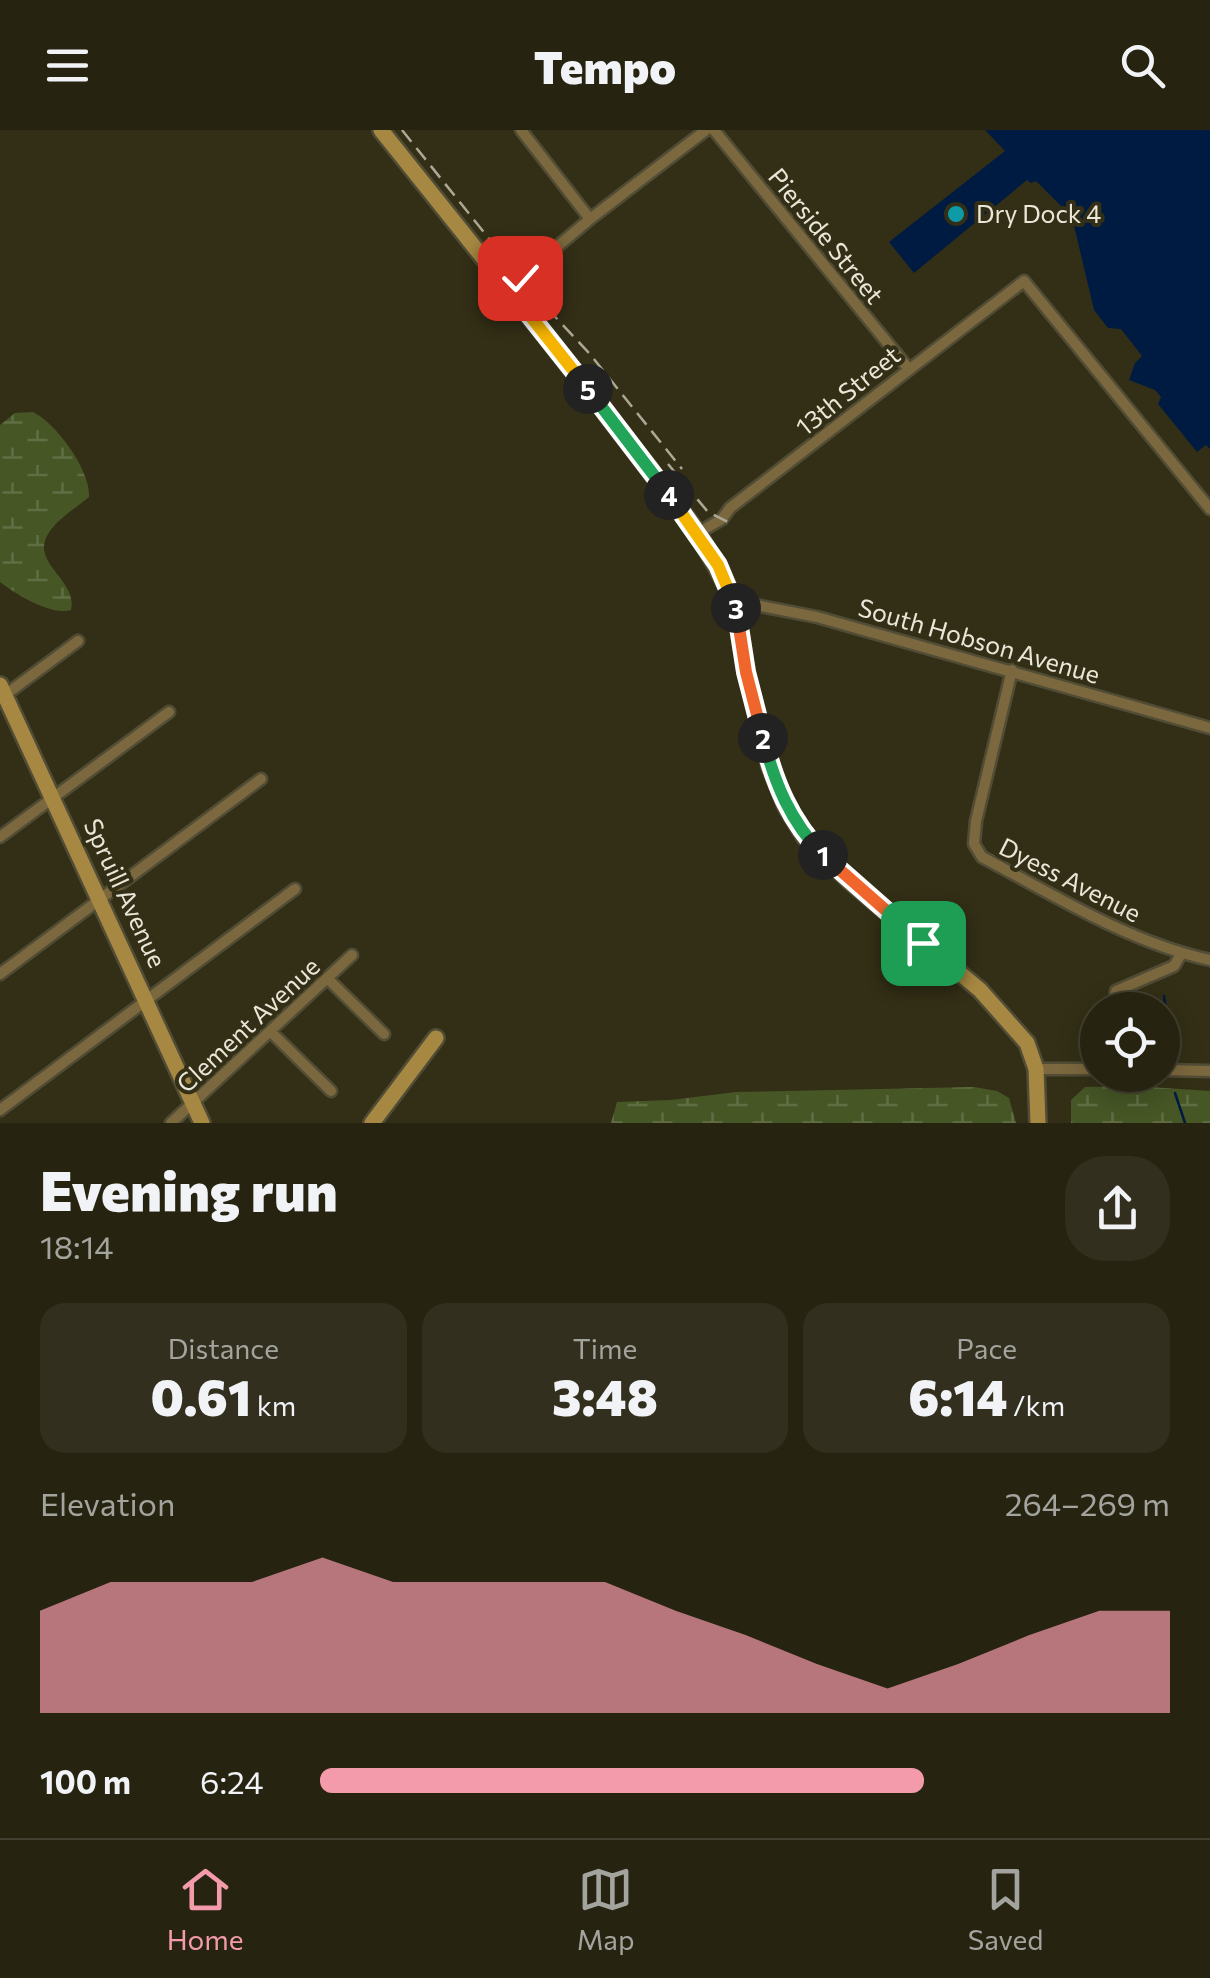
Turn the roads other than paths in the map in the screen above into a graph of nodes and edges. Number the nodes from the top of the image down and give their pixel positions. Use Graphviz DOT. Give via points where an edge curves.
graph roads {
  1 [pos="380,130"];
  2 [pos="521,130"];
  3 [pos="710,130"];
  4 [pos="590,219"];
  5 [pos="508,288"];
  6 [pos="908,368"];
  7 [pos="1210,508"];
  8 [pos="698,533"];
  9 [pos="735,601"];
  10 [pos="78,641"];
  11 [pos="1012,670"];
  12 [pos="2,693"];
  13 [pos="169,712"];
  14 [pos="1210,728"];
  15 [pos="262,779"];
  16 [pos="53,798"];
  17 [pos="0,838"];
  18 [pos="295,889"];
  19 [pos="99,900"];
  20 [pos="1181,954"];
  21 [pos="352,955"];
  22 [pos="1210,960"];
  23 [pos="0,974"];
  24 [pos="328,979"];
  25 [pos="1116,992"];
  26 [pos="148,1001"];
  27 [pos="272,1033"];
  28 [pos="384,1034"];
  29 [pos="436,1038"];
  30 [pos="1036,1069"];
  31 [pos="1080,1070"];
  32 [pos="1180,1071"];
  33 [pos="1210,1072"];
  34 [pos="331,1091"];
  35 [pos="192,1103"];
  36 [pos="0,1110"];
  37 [pos="171,1123"];
  38 [pos="202,1123"];
  39 [pos="372,1123"];
  40 [pos="1038,1123"];
  1 -- 5 [label="street"];
  2 -- 4 [label="street"];
  3 -- 4 [label="street"];
  3 -- 6 [label="street, Pierside Street"];
  4 -- 5 [label="street"];
  5 -- 8 [label="street"];
  6 -- 7 [label="street, 13th Street" via="1024,280"];
  6 -- 8 [label="street, 13th Street"];
  8 -- 9 [label="street"];
  9 -- 11 [label="street, South Hobson Avenue"];
  9 -- 30 [label="street" via="770,766 805,837 980,990 1027,1043"];
  10 -- 12 [label="street"];
  11 -- 14 [label="street, South Hobson Avenue"];
  11 -- 20 [label="street, Dyess Avenue" via="974,844 982,857 1128,934"];
  12 -- 16 [label="street, Spruill Avenue"];
  13 -- 16 [label="street"];
  15 -- 19 [label="street"];
  16 -- 17 [label="street"];
  16 -- 19 [label="street, Spruill Avenue"];
  18 -- 26 [label="street"];
  19 -- 23 [label="street"];
  19 -- 26 [label="street, Spruill Avenue"];
  20 -- 22 [label="street, Dyess Avenue"];
  20 -- 25 [label="street" via="1174,966"];
  21 -- 24 [label="street, Clement Avenue"];
  24 -- 27 [label="street, Clement Avenue"];
  24 -- 28 [label="street"];
  26 -- 35 [label="street, Spruill Avenue"];
  26 -- 36 [label="street"];
  27 -- 34 [label="street"];
  27 -- 35 [label="street, Clement Avenue"];
  29 -- 39 [label="street"];
  30 -- 31 [label="street"];
  30 -- 40 [label="street"];
  32 -- 33 [label="street"];
  35 -- 37 [label="street, Clement Avenue"];
  35 -- 38 [label="street, Spruill Avenue"];
}
